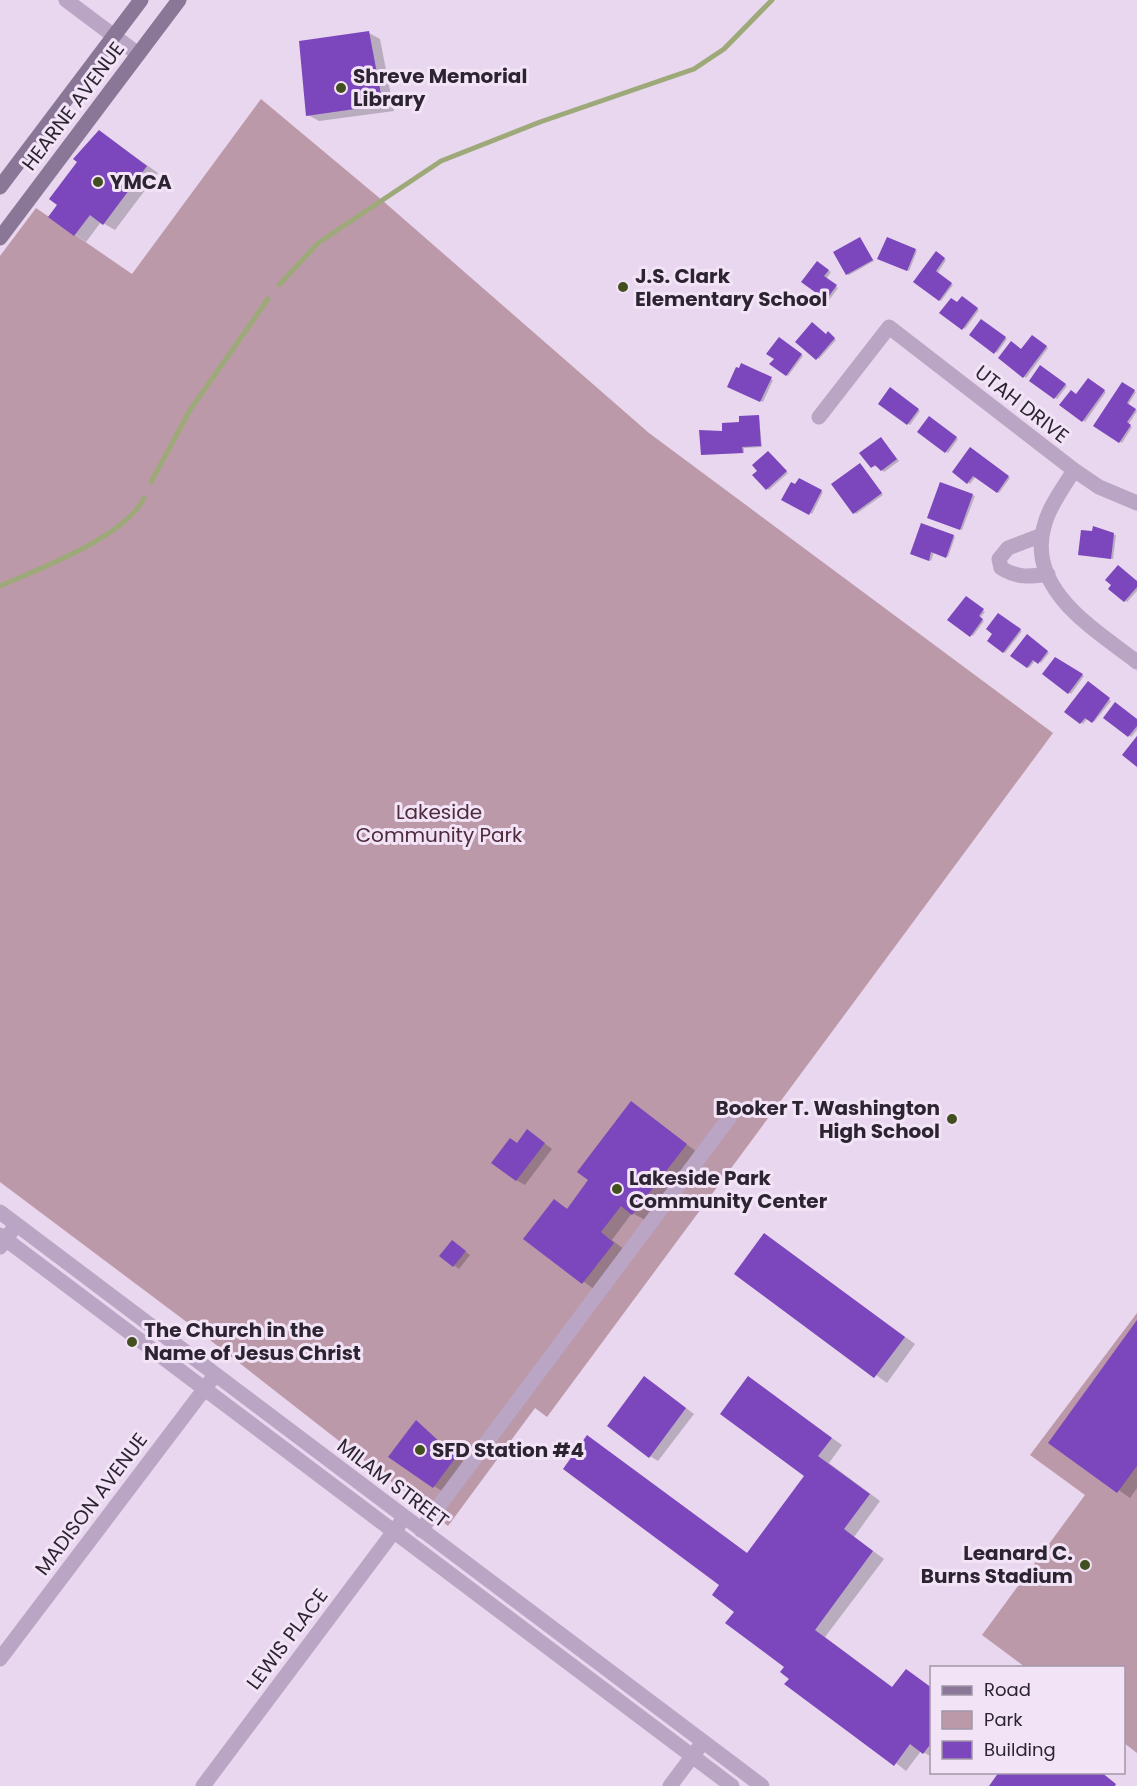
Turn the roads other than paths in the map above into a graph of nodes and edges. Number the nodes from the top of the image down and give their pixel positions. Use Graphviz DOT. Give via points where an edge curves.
graph roads {
  1 [pos="66,0"];
  2 [pos="141,0"];
  3 [pos="179,0"];
  4 [pos="114,36"];
  5 [pos="138,54"];
  6 [pos="0,187"];
  7 [pos="0,238"];
  8 [pos="819,417"];
  9 [pos="1074,470"];
  10 [pos="1137,503"];
  11 [pos="1042,535"];
  12 [pos="1048,574"];
  13 [pos="1137,662"];
  14 [pos="729,1118"];
  15 [pos="0,1212"];
  16 [pos="16,1225"];
  17 [pos="2,1240"];
  18 [pos="214,1375"];
  19 [pos="204,1389"];
  20 [pos="404,1518"];
  21 [pos="421,1530"];
  22 [pos="393,1532"];
  23 [pos="0,1659"];
  24 [pos="703,1742"];
  25 [pos="692,1756"];
  26 [pos="203,1786"];
  27 [pos="670,1786"];
  28 [pos="732,1786"];
  29 [pos="762,1786"];
  1 -- 4 [label="street"];
  2 -- 4 [label="main road, HEARNE AVENUE"];
  3 -- 5 [label="main road, HEARNE AVENUE"];
  4 -- 5 [label="street"];
  4 -- 6 [label="main road, HEARNE AVENUE"];
  5 -- 7 [label="main road, HEARNE AVENUE"];
  8 -- 9 [label="street, UTAH DRIVE" via="889,327"];
  9 -- 10 [label="street, UTAH DRIVE" via="1099,487"];
  9 -- 11 [label="street" via="1045,522"];
  11 -- 12 [label="street"];
  11 -- 12 [label="street" via="1008,548 999,556 1001,568 1011,574"];
  12 -- 13 [label="street" via="1060,597 1078,617"];
  14 -- 21 [label="street"];
  15 -- 16 [label="street, MILAM STREET"];
  16 -- 17 [label="street"];
  16 -- 18 [label="street, MILAM STREET"];
  17 -- 19 [label="street, MILAM STREET"];
  18 -- 19 [label="street, MADISON AVENUE"];
  18 -- 20 [label="street, MILAM STREET"];
  19 -- 22 [label="street, MILAM STREET"];
  19 -- 23 [label="street, MADISON AVENUE"];
  20 -- 21 [label="street, MILAM STREET"];
  20 -- 22 [label="street, LEWIS PLACE"];
  21 -- 24 [label="street, MILAM STREET"];
  22 -- 25 [label="street, MILAM STREET"];
  22 -- 26 [label="street, LEWIS PLACE"];
  24 -- 25 [label="street"];
  24 -- 29 [label="street, MILAM STREET"];
  25 -- 27 [label="street"];
  25 -- 28 [label="street, MILAM STREET"];
}
